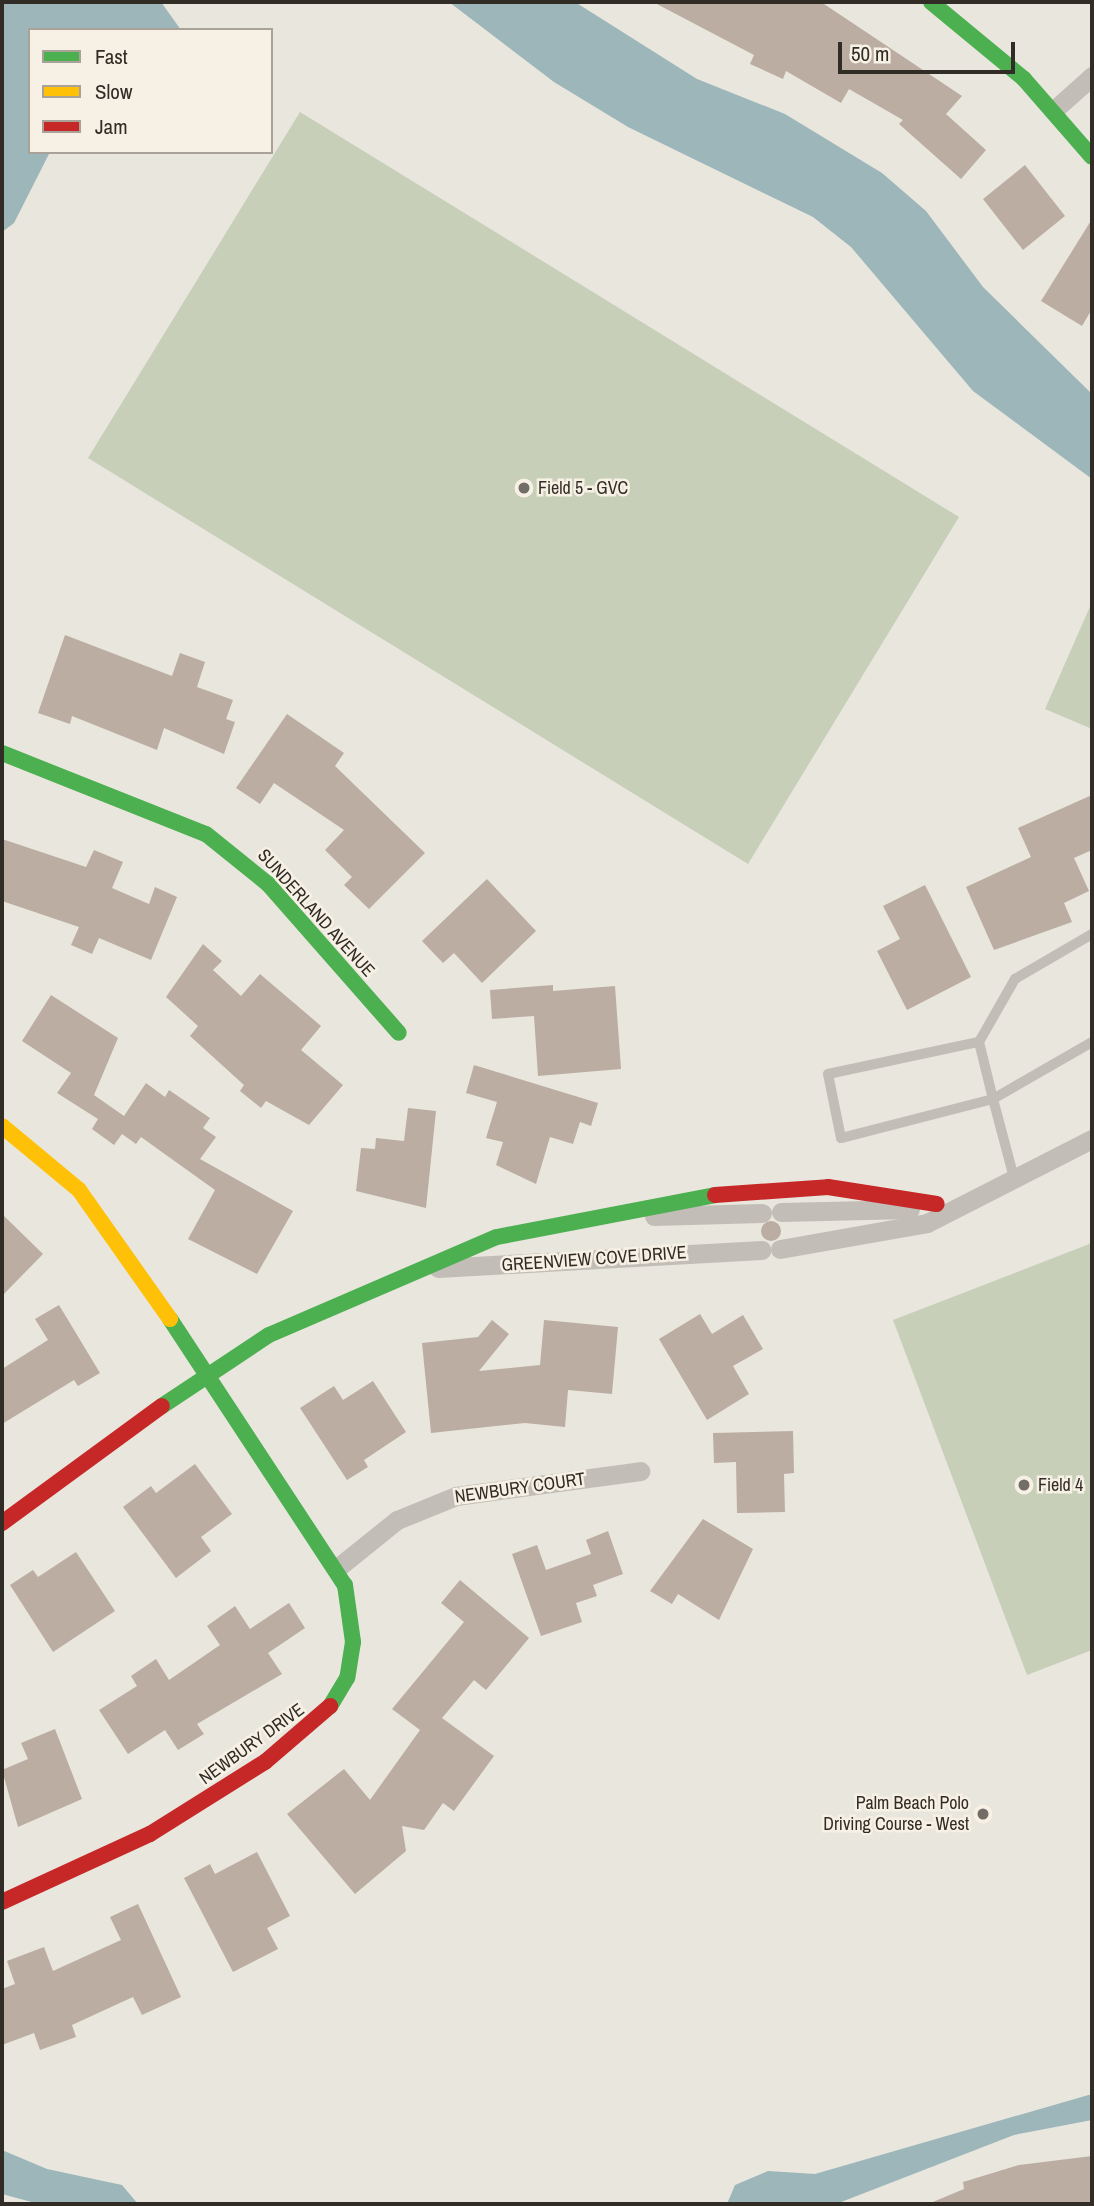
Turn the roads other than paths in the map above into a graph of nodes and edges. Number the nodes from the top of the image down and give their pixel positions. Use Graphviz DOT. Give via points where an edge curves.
graph roads {
  1 [pos="930,2"];
  2 [pos="1092,76"];
  3 [pos="1054,110"];
  4 [pos="1092,157"];
  5 [pos="2,753"];
  6 [pos="1092,934"];
  7 [pos="399,1033"];
  8 [pos="979,1042"];
  9 [pos="1092,1042"];
  10 [pos="993,1099"];
  11 [pos="2,1126"];
  12 [pos="1092,1139"];
  13 [pos="1014,1178"];
  14 [pos="976,1196"];
  15 [pos="937,1204"];
  16 [pos="589,1218"];
  17 [pos="427,1268"];
  18 [pos="205,1373"];
  19 [pos="640,1471"];
  20 [pos="2,1523"];
  21 [pos="336,1569"];
  22 [pos="2,1902"];
  1 -- 3 [label="street" via="974,34"];
  2 -- 3 [label="street"];
  3 -- 4 [label="street"];
  5 -- 7 [label="street, SUNDERLAND AVENUE" via="170,815 217,841 268,884"];
  6 -- 8 [label="lane" via="1015,979"];
  8 -- 10 [label="lane"];
  8 -- 10 [label="lane" via="828,1074 841,1138"];
  9 -- 10 [label="lane"];
  10 -- 13 [label="lane"];
  11 -- 18 [label="street" via="79,1189"];
  12 -- 13 [label="street, GREENVIEW COVE DRIVE"];
  13 -- 14 [label="street, GREENVIEW COVE DRIVE"];
  14 -- 15 [label="street, GREENVIEW COVE DRIVE"];
  14 -- 17 [label="street, GREENVIEW COVE DRIVE" via="927,1223 771,1249"];
  15 -- 16 [label="street, GREENVIEW COVE DRIVE"];
  15 -- 16 [label="street, GREENVIEW COVE DRIVE" via="828,1186 723,1193"];
  16 -- 17 [label="street, GREENVIEW COVE DRIVE" via="498,1237"];
  17 -- 18 [label="street, GREENVIEW COVE DRIVE" via="329,1305"];
  18 -- 20 [label="street, GREENVIEW COVE DRIVE"];
  18 -- 21 [label="street, NEWBURY DRIVE"];
  19 -- 21 [label="street, NEWBURY COURT" via="456,1496 397,1520"];
  21 -- 22 [label="street, NEWBURY DRIVE" via="349,1602 353,1660 339,1695 314,1724 150,1834"];
}
